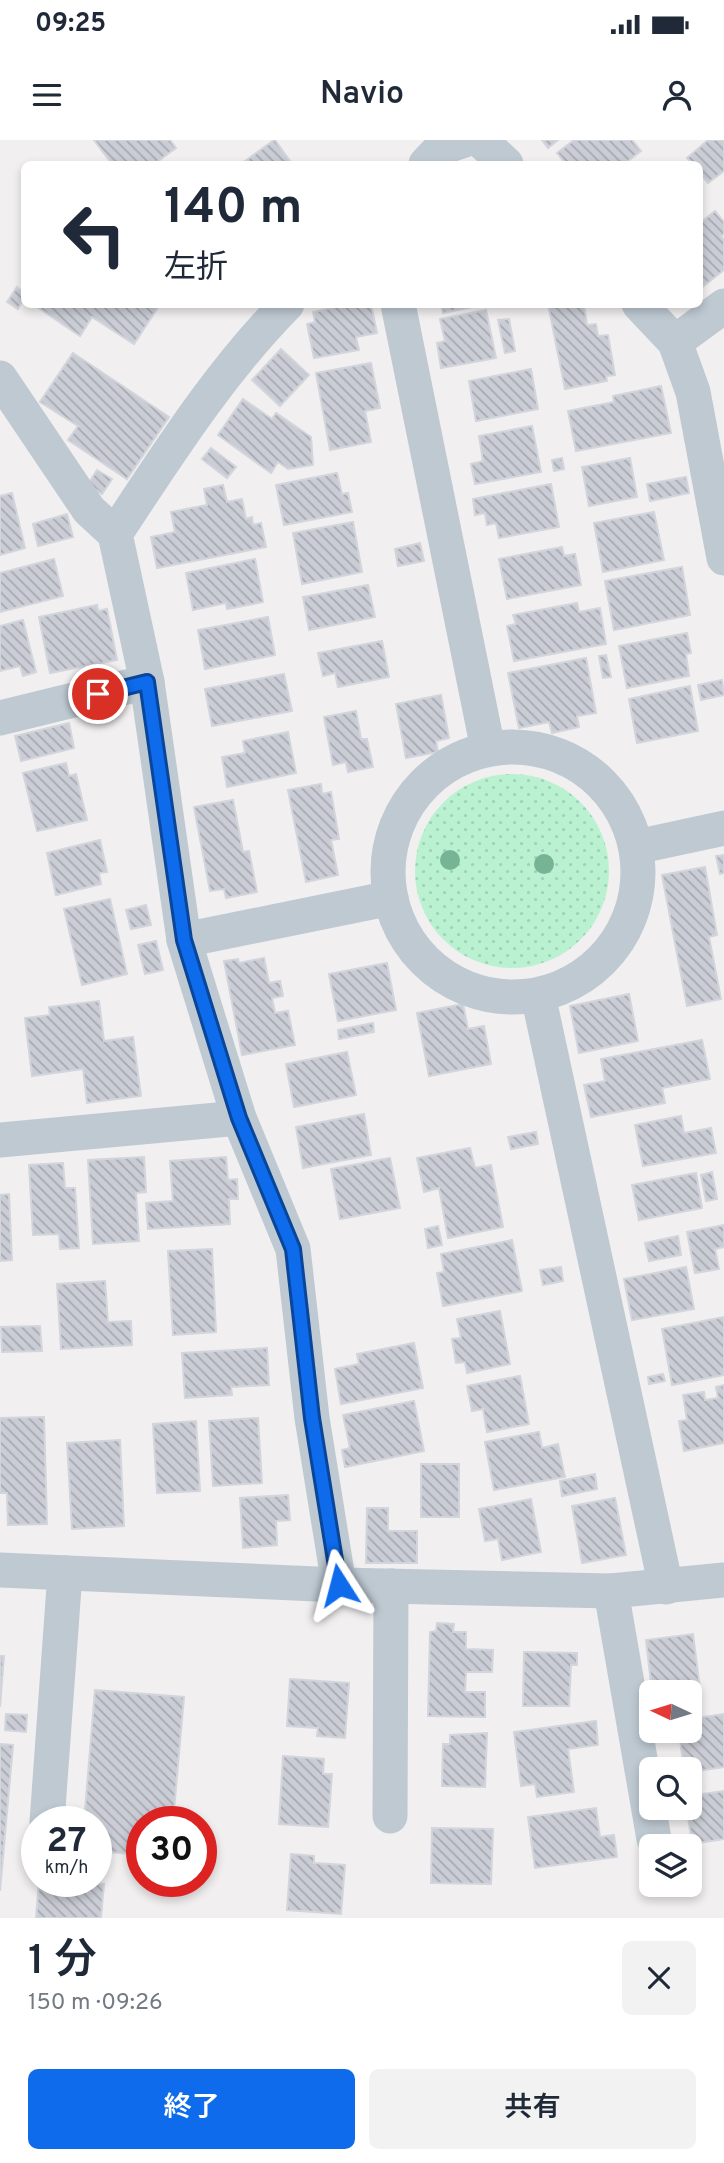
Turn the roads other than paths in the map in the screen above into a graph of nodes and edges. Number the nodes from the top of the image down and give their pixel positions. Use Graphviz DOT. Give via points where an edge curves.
graph roads {
  1 [pos="465,140"];
  2 [pos="480,140"];
  3 [pos="429,161"];
  4 [pos="503,161"];
  5 [pos="724,306"];
  6 [pos="283,308"];
  7 [pos="399,308"];
  8 [pos="643,308"];
  9 [pos="675,342"];
  10 [pos="0,378"];
  11 [pos="115,534"];
  12 [pos="724,558"];
  13 [pos="147,682"];
  14 [pos="0,718"];
  15 [pos="488,749"];
  16 [pos="724,828"];
  17 [pos="636,847"];
  18 [pos="390,898"];
  19 [pos="184,940"];
  20 [pos="538,995"];
  21 [pos="239,1118"];
  22 [pos="0,1140"];
  23 [pos="0,1570"];
  24 [pos="65,1573"];
  25 [pos="724,1580"];
  26 [pos="339,1585"];
  27 [pos="391,1586"];
  28 [pos="666,1587"];
  29 [pos="611,1591"];
  30 [pos="48,1806"];
  31 [pos="390,1816"];
  32 [pos="653,1834"];
  1 -- 3 [label="street" via="442,148"];
  2 -- 4 [label="street"];
  5 -- 9 [label="street"];
  6 -- 11 [label="street" via="197,411"];
  7 -- 15 [label="street"];
  8 -- 9 [label="street"];
  9 -- 12 [label="street" via="693,392"];
  10 -- 11 [label="street" via="89,510"];
  11 -- 13 [label="street"];
  13 -- 14 [label="street"];
  13 -- 19 [label="street"];
  15 -- 17 [label="street" via="516,746 570,760 612,796"];
  15 -- 18 [label="street" via="437,772 401,815 391,842"];
  16 -- 17 [label="street"];
  17 -- 20 [label="street" via="635,902 625,929 589,972"];
  18 -- 19 [label="street"];
  18 -- 20 [label="street" via="409,941 433,969 483,994"];
  19 -- 21 [label="street"];
  20 -- 28 [label="street"];
  21 -- 22 [label="street"];
  21 -- 26 [label="street" via="293,1249 312,1418"];
  23 -- 24 [label="street"];
  24 -- 26 [label="street"];
  24 -- 30 [label="street"];
  25 -- 28 [label="street"];
  26 -- 27 [label="street"];
  27 -- 29 [label="street"];
  27 -- 31 [label="street"];
  28 -- 29 [label="street"];
  29 -- 32 [label="street"];
}
